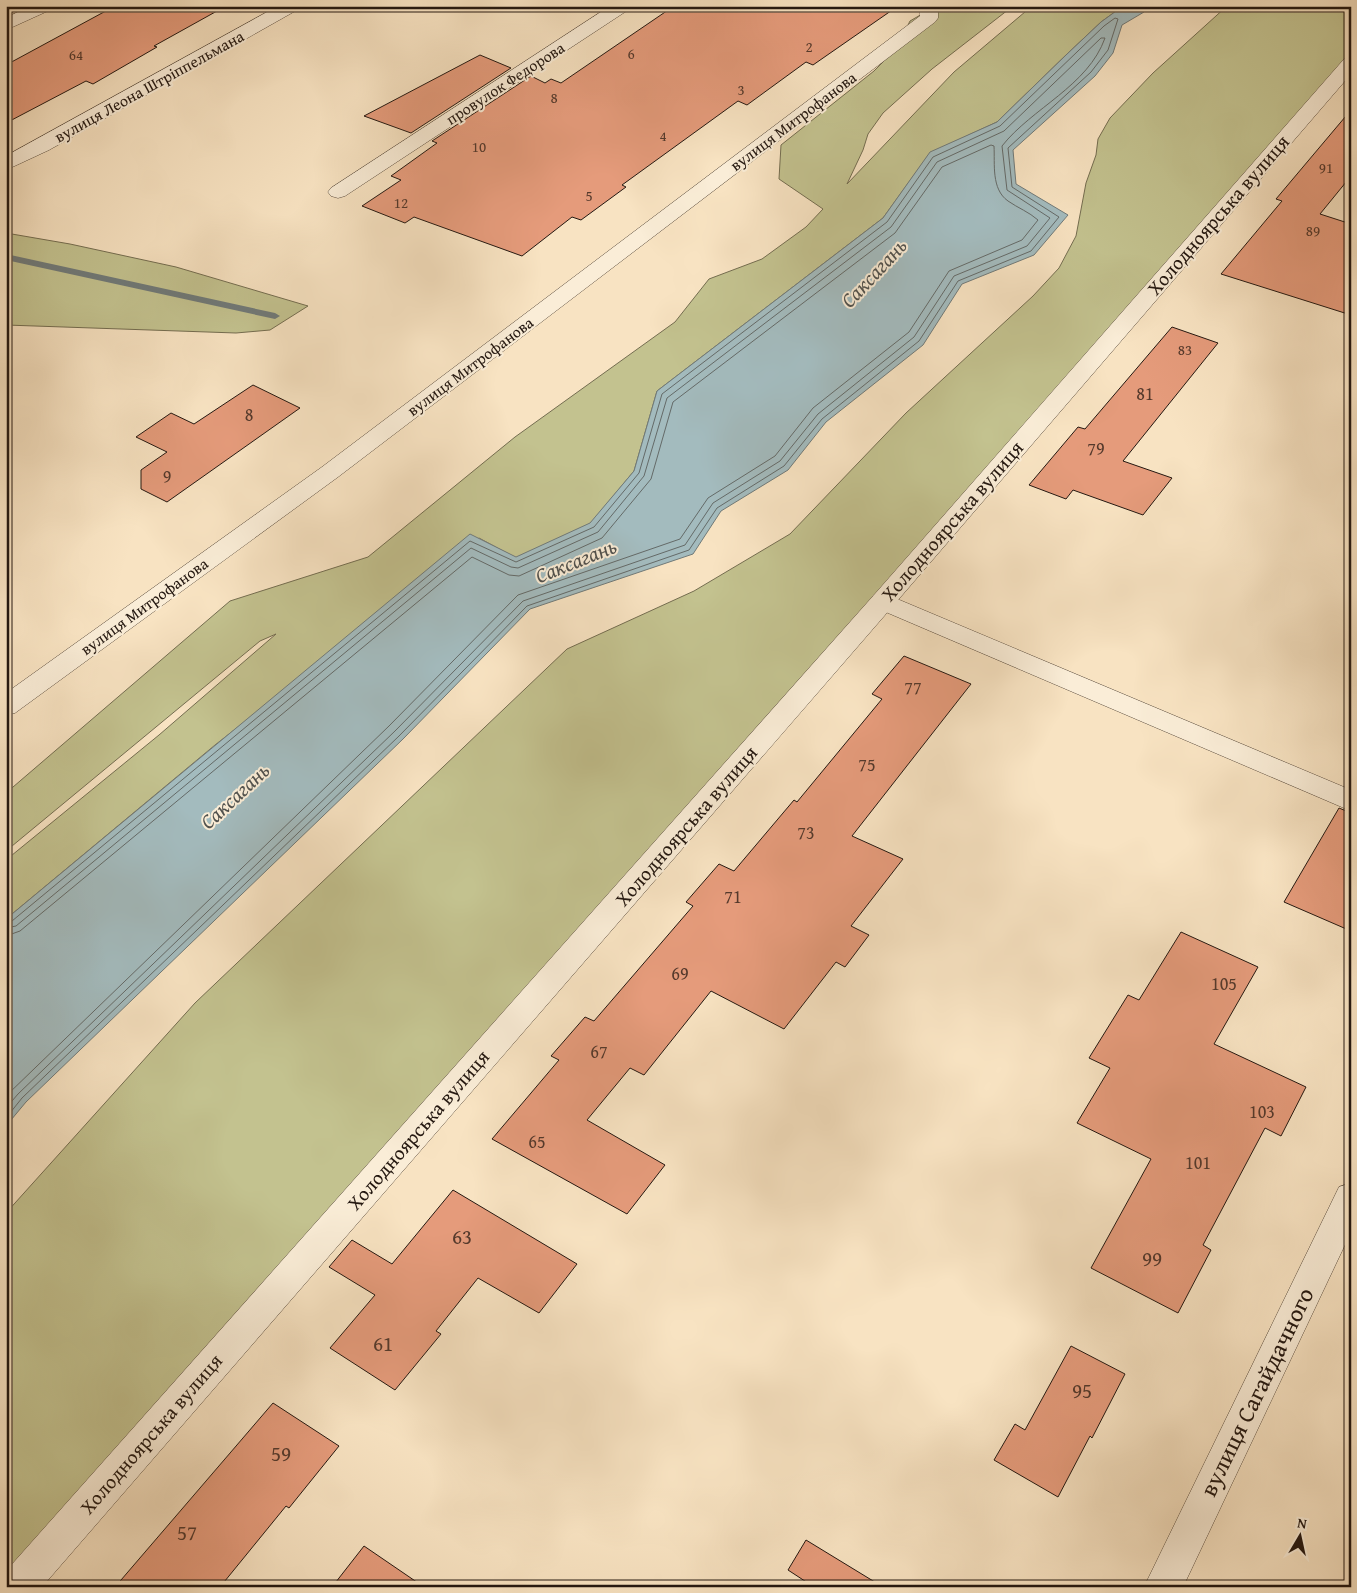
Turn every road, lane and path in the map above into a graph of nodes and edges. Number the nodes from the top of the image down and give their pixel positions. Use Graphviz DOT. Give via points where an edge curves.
graph roads {
  1 [pos="44,6"];
  2 [pos="291,6"];
  3 [pos="622,6"];
  4 [pos="929,12"];
  5 [pos="6,25"];
  6 [pos="1351,62"];
  7 [pos="6,142"];
  8 [pos="42,146"];
  9 [pos="6,164"];
  10 [pos="338,192"];
  11 [pos="883,601"];
  12 [pos="6,706"];
  13 [pos="1351,801"];
  14 [pos="1351,1197"];
  15 [pos="17,1587"];
  16 [pos="1163,1587"];
  1 -- 5 [label="street"];
  2 -- 8 [label="street, вулиця Леона Штріппельмана"];
  3 -- 10 [label="street, провулок Федорова"];
  4 -- 12 [label="street, вулиця Митрофанова" via="338,466"];
  6 -- 11 [label="street, Холодноярська вулиця"];
  7 -- 8 [label="street"];
  8 -- 9 [label="street, вулиця Леона Штріппельмана"];
  11 -- 13 [label="street"];
  11 -- 15 [label="street, Холодноярська вулиця"];
  14 -- 16 [label="street, вулиця Сагайдачного"];
}
